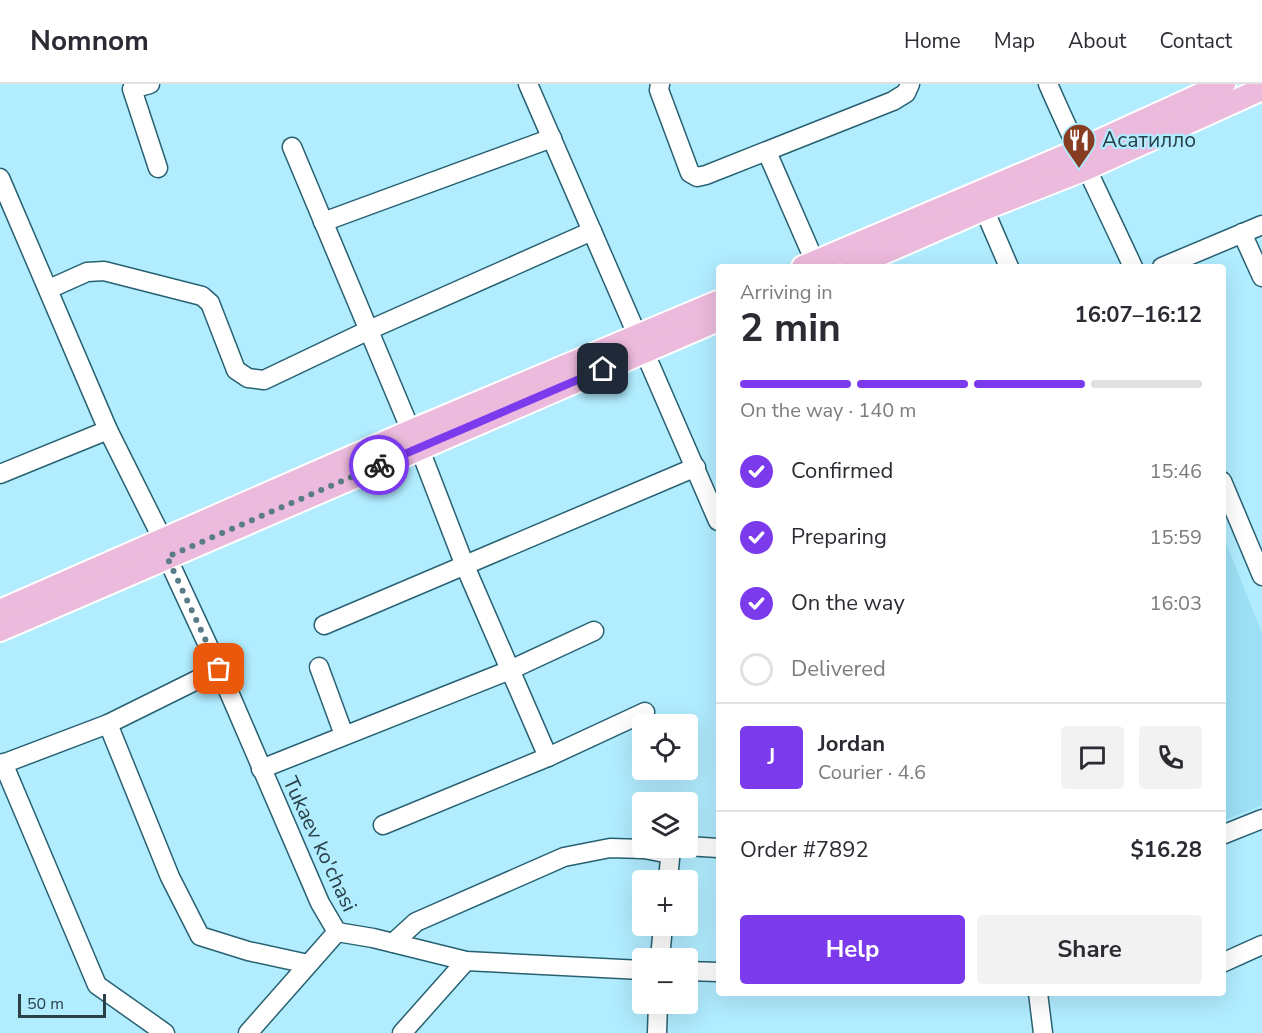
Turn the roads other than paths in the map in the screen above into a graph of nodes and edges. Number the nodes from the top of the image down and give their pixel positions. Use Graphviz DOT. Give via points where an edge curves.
graph roads {
  1 [pos="150,84"];
  2 [pos="528,84"];
  3 [pos="660,84"];
  4 [pos="910,84"];
  5 [pos="1048,84"];
  6 [pos="1224,84"];
  7 [pos="1262,89"];
  8 [pos="552,138"];
  9 [pos="292,147"];
  10 [pos="767,152"];
  11 [pos="1082,159"];
  12 [pos="158,168"];
  13 [pos="0,178"];
  14 [pos="984,209"];
  15 [pos="323,222"];
  16 [pos="1262,225"];
  17 [pos="592,231"];
  18 [pos="1242,233"];
  19 [pos="880,262"];
  20 [pos="809,264"];
  21 [pos="812,264"];
  22 [pos="1008,264"];
  23 [pos="1132,264"];
  24 [pos="1169,264"];
  25 [pos="1262,277"];
  26 [pos="49,289"];
  27 [pos="716,303"];
  28 [pos="716,321"];
  29 [pos="369,330"];
  30 [pos="641,344"];
  31 [pos="108,430"];
  32 [pos="415,439"];
  33 [pos="696,467"];
  34 [pos="1,470"];
  35 [pos="1226,490"];
  36 [pos="716,516"];
  37 [pos="165,548"];
  38 [pos="465,566"];
  39 [pos="1262,576"];
  40 [pos="0,611"];
  41 [pos="324,625"];
  42 [pos="0,630"];
  43 [pos="594,631"];
  44 [pos="319,667"];
  45 [pos="219,669"];
  46 [pos="510,670"];
  47 [pos="645,712"];
  48 [pos="108,724"];
  49 [pos="344,735"];
  50 [pos="548,757"];
  51 [pos="2,764"];
  52 [pos="261,769"];
  53 [pos="1262,819"];
  54 [pos="383,825"];
  55 [pos="1226,833"];
  56 [pos="632,849"];
  57 [pos="698,849"];
  58 [pos="716,849"];
  59 [pos="337,932"];
  60 [pos="393,943"];
  61 [pos="1262,945"];
  62 [pos="466,960"];
  63 [pos="1226,961"];
  64 [pos="308,964"];
  65 [pos="632,969"];
  66 [pos="698,971"];
  67 [pos="716,972"];
  68 [pos="1038,996"];
  69 [pos="658,1014"];
  70 [pos="165,1033"];
  71 [pos="248,1033"];
  72 [pos="402,1033"];
  73 [pos="657,1033"];
  74 [pos="1043,1033"];
  1 -- 12 [label="street" via="132,89"];
  2 -- 8 [label="street"];
  3 -- 10 [label="street" via="690,173 697,177 706,175"];
  4 -- 10 [label="street" via="906,93 893,101"];
  5 -- 11 [label="street"];
  6 -- 11 [label="main road"];
  7 -- 11 [label="main road"];
  8 -- 15 [label="street"];
  8 -- 17 [label="street"];
  9 -- 15 [label="street"];
  10 -- 20 [label="street"];
  11 -- 14 [label="main road"];
  11 -- 21 [label="main road"];
  11 -- 23 [label="street"];
  13 -- 26 [label="street, Tukaev ko'chasi"];
  14 -- 19 [label="main road"];
  14 -- 22 [label="street"];
  15 -- 29 [label="street"];
  16 -- 18 [label="street"];
  17 -- 29 [label="street"];
  17 -- 30 [label="street"];
  18 -- 24 [label="street"];
  18 -- 25 [label="street"];
  26 -- 29 [label="street" via="87,272 104,271 202,296 210,303 236,369 248,378 264,380"];
  26 -- 31 [label="street, Tukaev ko'chasi"];
  27 -- 30 [label="main road"];
  28 -- 30 [label="main road"];
  29 -- 32 [label="street"];
  30 -- 32 [label="main road"];
  30 -- 33 [label="street"];
  31 -- 34 [label="street"];
  31 -- 37 [label="street, Tukaev ko'chasi"];
  32 -- 37 [label="main road"];
  32 -- 38 [label="street"];
  33 -- 36 [label="street"];
  33 -- 38 [label="street"];
  35 -- 39 [label="street"];
  37 -- 40 [label="main road"];
  37 -- 42 [label="main road"];
  37 -- 45 [label="street, Tukaev ko'chasi"];
  38 -- 41 [label="street"];
  38 -- 46 [label="street"];
  43 -- 46 [label="street"];
  44 -- 49 [label="street"];
  45 -- 48 [label="street"];
  45 -- 52 [label="street, Tukaev ko'chasi"];
  46 -- 49 [label="street"];
  46 -- 50 [label="street"];
  47 -- 50 [label="street"];
  48 -- 51 [label="street"];
  48 -- 64 [label="street" via="170,877 200,936"];
  49 -- 52 [label="street"];
  50 -- 54 [label="street"];
  51 -- 70 [label="street" via="98,985"];
  52 -- 59 [label="street, Tukaev ko'chasi" via="320,903"];
  53 -- 55 [label="street"];
  56 -- 60 [label="street" via="610,848 564,857 416,922"];
  57 -- 58 [label="street"];
  59 -- 60 [label="street, Tukaev ko'chasi"];
  59 -- 64 [label="street"];
  60 -- 62 [label="street, Tukaev ko'chasi"];
  61 -- 63 [label="street"];
  62 -- 65 [label="street, Tukaev ko'chasi"];
  62 -- 72 [label="street"];
  64 -- 71 [label="street"];
  66 -- 67 [label="street"];
  68 -- 74 [label="street"];
  69 -- 73 [label="street"];
}
